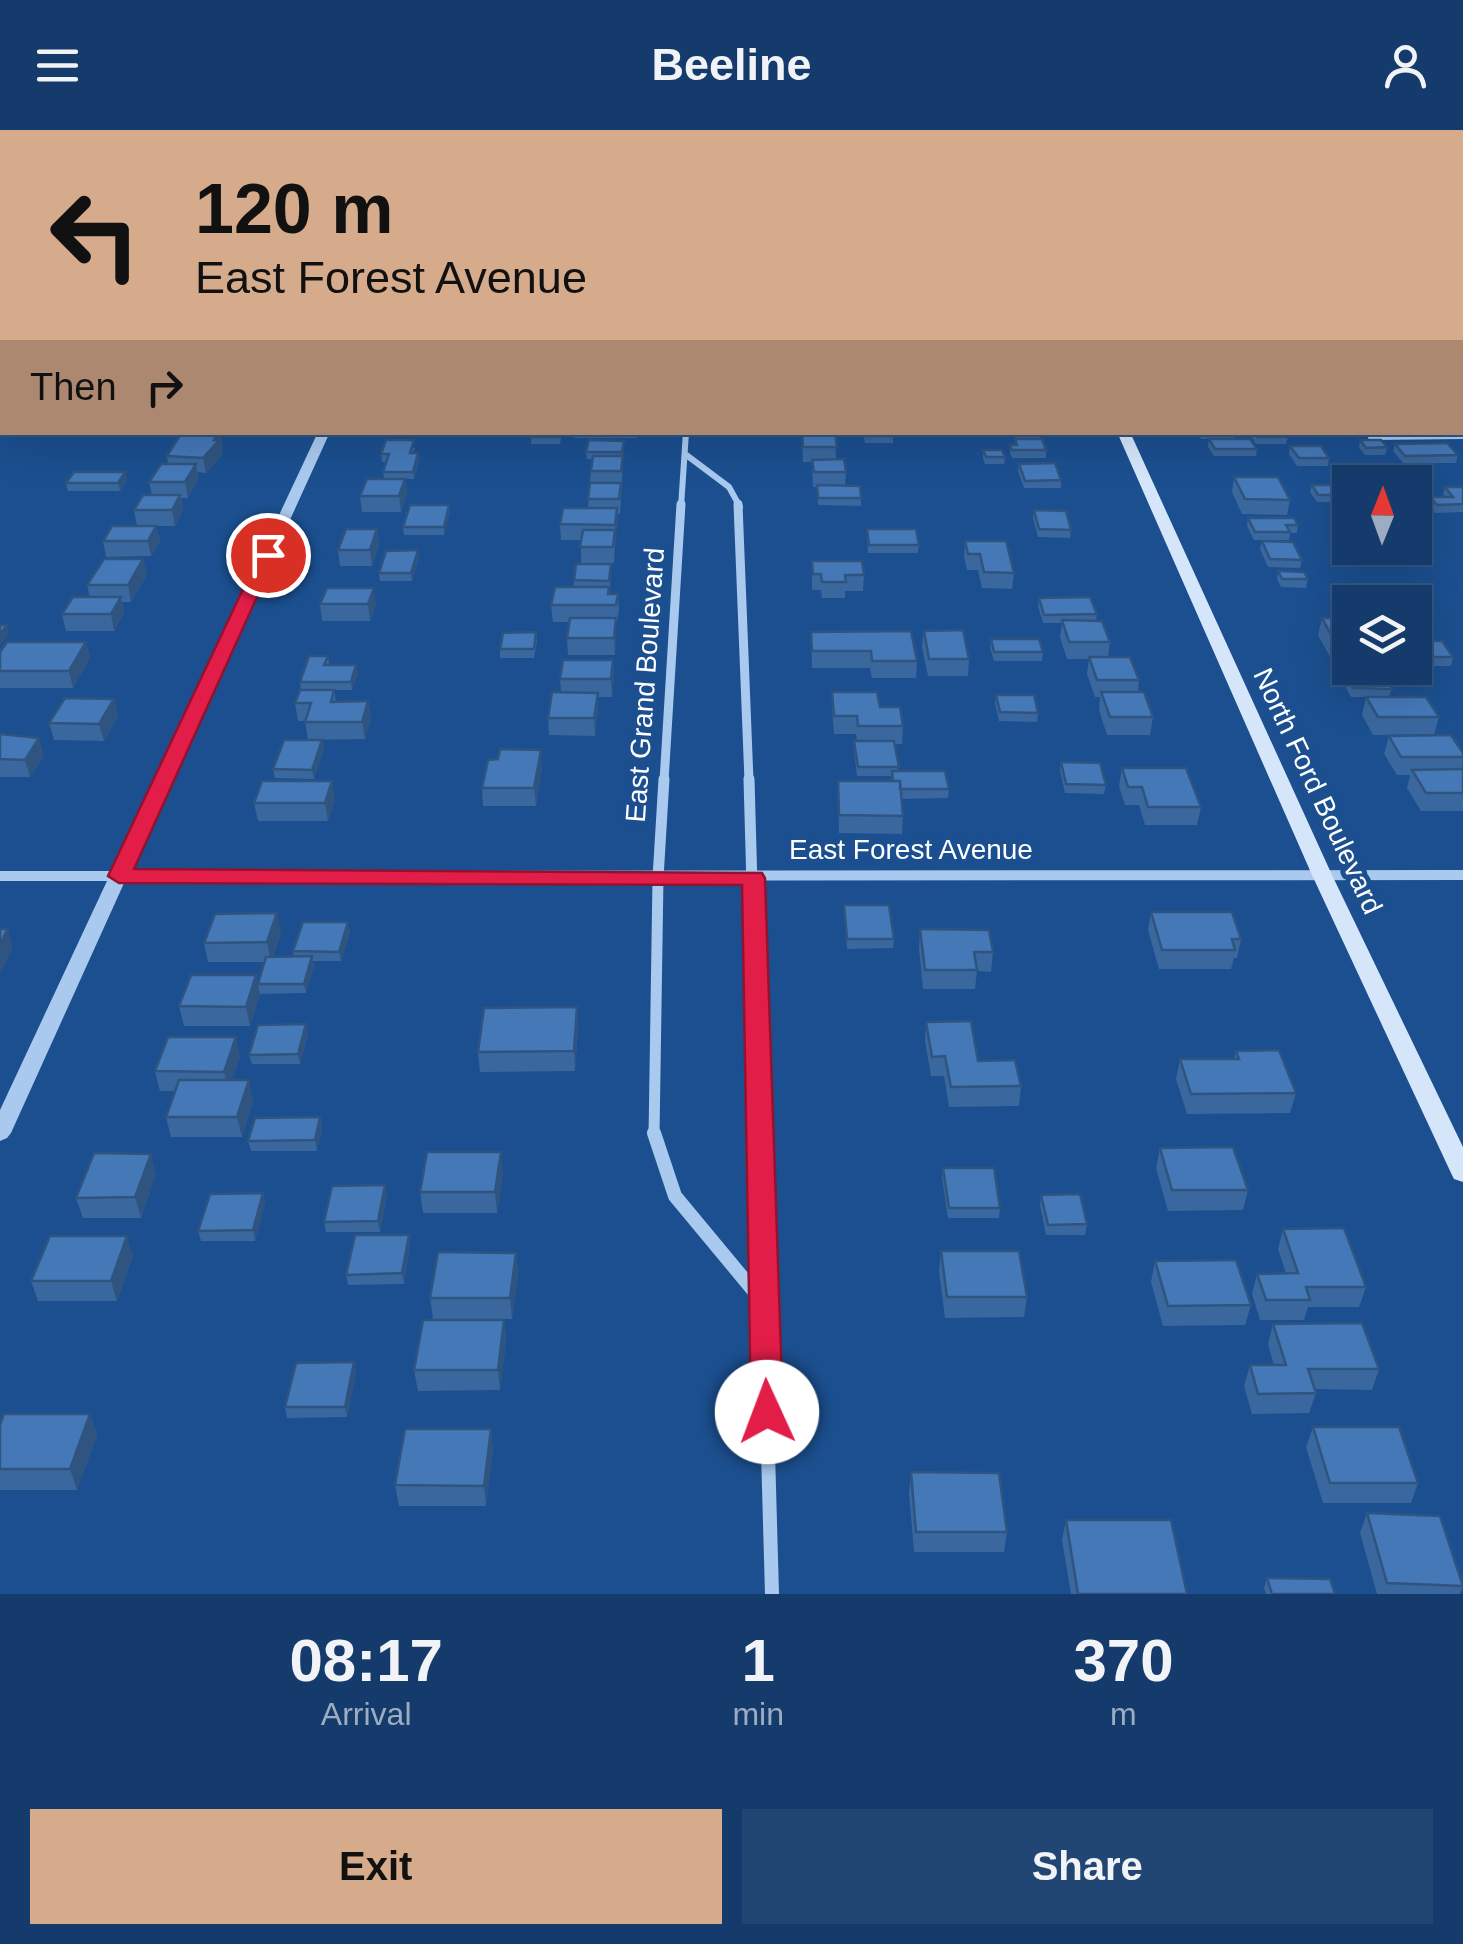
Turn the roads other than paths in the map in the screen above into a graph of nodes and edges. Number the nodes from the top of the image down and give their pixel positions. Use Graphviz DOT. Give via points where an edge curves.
graph roads {
  1 [pos="323,435"];
  2 [pos="686,435"];
  3 [pos="1124,435"];
  4 [pos="1463,436"];
  5 [pos="1371,437"];
  6 [pos="685,454"];
  7 [pos="1322,875"];
  8 [pos="1463,875"];
  9 [pos="0,876"];
  10 [pos="119,876"];
  11 [pos="658,878"];
  12 [pos="754,878"];
  13 [pos="0,1133"];
  14 [pos="1463,1173"];
  15 [pos="764,1302"];
  16 [pos="772,1594"];
  1 -- 10 [label="street"];
  2 -- 6 [label="street, East Grand Boulevard"];
  3 -- 7 [label="main road, North Ford Boulevard"];
  4 -- 5 [label="street"];
  6 -- 11 [label="street, East Grand Boulevard"];
  6 -- 12 [label="street" via="729,486 742,509"];
  7 -- 8 [label="street, East Forest Avenue"];
  7 -- 12 [label="street, East Forest Avenue"];
  7 -- 14 [label="main road, North Ford Boulevard"];
  9 -- 10 [label="street, East Forest Avenue"];
  10 -- 11 [label="street, East Forest Avenue"];
  10 -- 13 [label="street"];
  11 -- 12 [label="street, East Forest Avenue"];
  11 -- 15 [label="street, East Grand Boulevard" via="652,1129 675,1196"];
  12 -- 15 [label="street"];
  15 -- 16 [label="street"];
}
